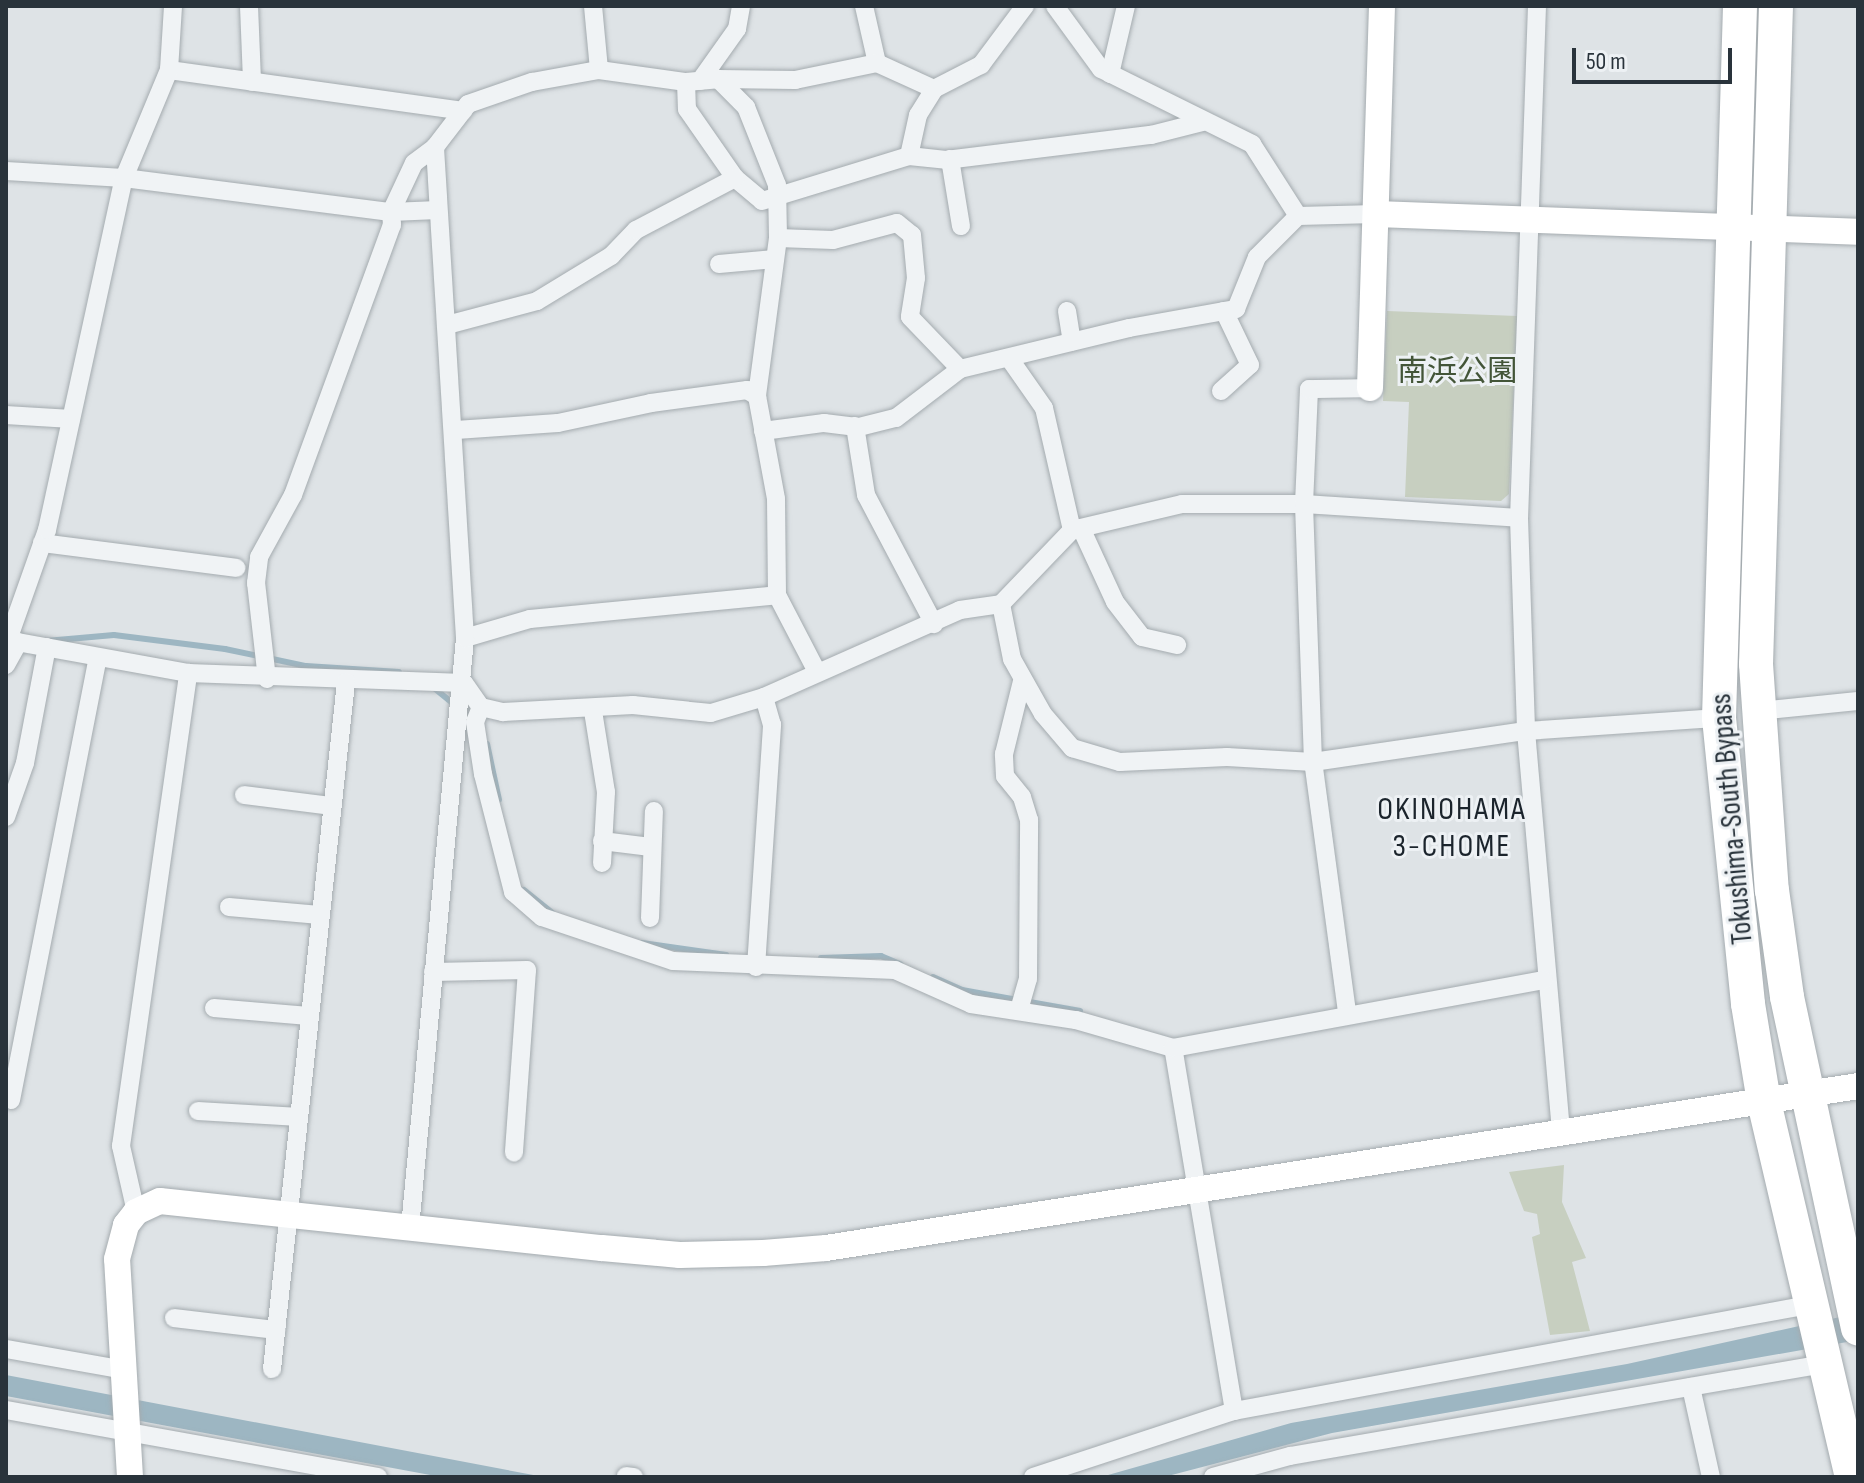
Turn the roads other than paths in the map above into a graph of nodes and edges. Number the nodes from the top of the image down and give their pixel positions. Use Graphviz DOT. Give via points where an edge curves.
graph roads {
  1 [pos="173,6"];
  2 [pos="249,6"];
  3 [pos="593,6"];
  4 [pos="741,6"];
  5 [pos="864,6"];
  6 [pos="1025,6"];
  7 [pos="1055,6"];
  8 [pos="1126,6"];
  9 [pos="1382,6"];
  10 [pos="1537,6"];
  11 [pos="1740,6"];
  12 [pos="1776,6"];
  13 [pos="877,63"];
  14 [pos="169,70"];
  15 [pos="599,70"];
  16 [pos="1110,74"];
  17 [pos="701,81"];
  18 [pos="252,82"];
  19 [pos="934,89"];
  20 [pos="463,111"];
  21 [pos="1202,122"];
  22 [pos="435,147"];
  23 [pos="909,156"];
  24 [pos="950,159"];
  25 [pos="6,171"];
  26 [pos="124,178"];
  27 [pos="735,178"];
  28 [pos="778,196"];
  29 [pos="438,210"];
  30 [pos="391,212"];
  31 [pos="1376,214"];
  32 [pos="1298,216"];
  33 [pos="1528,218"];
  34 [pos="961,226"];
  35 [pos="1733,227"];
  36 [pos="1769,228"];
  37 [pos="1858,232"];
  38 [pos="778,238"];
  39 [pos="775,259"];
  40 [pos="719,264"];
  41 [pos="1067,311"];
  42 [pos="1224,311"];
  43 [pos="447,325"];
  44 [pos="1072,342"];
  45 [pos="1009,358"];
  46 [pos="960,369"];
  47 [pos="1370,388"];
  48 [pos="1221,391"];
  49 [pos="757,396"];
  50 [pos="6,415"];
  51 [pos="71,419"];
  52 [pos="855,426"];
  53 [pos="456,430"];
  54 [pos="763,431"];
  55 [pos="1304,504"];
  56 [pos="1519,518"];
  57 [pos="1076,529"];
  58 [pos="910,537"];
  59 [pos="42,543"];
  60 [pos="892,544"];
  61 [pos="236,568"];
  62 [pos="777,595"];
  63 [pos="1001,604"];
  64 [pos="934,624"];
  65 [pos="465,638"];
  66 [pos="11,640"];
  67 [pos="1177,645"];
  68 [pos="47,647"];
  69 [pos="98,657"];
  70 [pos="6,665"];
  71 [pos="816,670"];
  72 [pos="188,673"];
  73 [pos="267,679"];
  74 [pos="1022,681"];
  75 [pos="346,682"];
  76 [pos="464,683"];
  77 [pos="764,697"];
  78 [pos="1858,701"];
  79 [pos="481,707"];
  80 [pos="593,711"];
  81 [pos="1759,711"];
  82 [pos="1719,718"];
  83 [pos="1526,731"];
  84 [pos="1313,762"];
  85 [pos="244,795"];
  86 [pos="331,806"];
  87 [pos="654,811"];
  88 [pos="6,817"];
  89 [pos="602,841"];
  90 [pos="651,847"];
  91 [pos="602,863"];
  92 [pos="229,907"];
  93 [pos="320,915"];
  94 [pos="650,918"];
  95 [pos="756,967"];
  96 [pos="433,972"];
  97 [pos="1544,980"];
  98 [pos="214,1008"];
  99 [pos="1019,1010"];
  100 [pos="1347,1012"];
  101 [pos="309,1016"];
  102 [pos="1173,1048"];
  103 [pos="1858,1086"];
  104 [pos="1807,1093"];
  105 [pos="11,1100"];
  106 [pos="1764,1102"];
  107 [pos="198,1111"];
  108 [pos="299,1117"];
  109 [pos="1561,1133"];
  110 [pos="514,1153"];
  111 [pos="1194,1189"];
  112 [pos="136,1212"];
  113 [pos="289,1213"];
  114 [pos="410,1228"];
  115 [pos="1855,1306"];
  116 [pos="1810,1310"];
  117 [pos="174,1318"];
  118 [pos="276,1330"];
  119 [pos="6,1349"];
  120 [pos="1822,1356"];
  121 [pos="272,1369"];
  122 [pos="125,1370"];
  123 [pos="1691,1387"];
  124 [pos="6,1410"];
  125 [pos="1234,1411"];
  126 [pos="130,1432"];
  127 [pos="1093,1468"];
  128 [pos="314,1470"];
  129 [pos="626,1476"];
  130 [pos="130,1477"];
  131 [pos="378,1477"];
  132 [pos="634,1477"];
  133 [pos="1033,1477"];
  134 [pos="1213,1477"];
  135 [pos="1711,1477"];
  136 [pos="1852,1477"];
  1 -- 14 [label="street"];
  2 -- 18 [label="street"];
  3 -- 15 [label="street"];
  4 -- 17 [label="street" via="737,29"];
  5 -- 13 [label="street"];
  6 -- 19 [label="street" via="981,65"];
  7 -- 16 [label="street"];
  8 -- 16 [label="street"];
  9 -- 31 [label="street"];
  10 -- 33 [label="street"];
  11 -- 35 [label="highway, Tokushima-South Bypass"];
  12 -- 36 [label="highway, Tokushima-South Bypass"];
  13 -- 17 [label="street" via="795,80"];
  13 -- 19 [label="street"];
  14 -- 18 [label="street"];
  14 -- 26 [label="street"];
  15 -- 17 [label="street"];
  15 -- 20 [label="street" via="532,82 468,104"];
  16 -- 21 [label="street"];
  17 -- 27 [label="street" via="687,109"];
  17 -- 28 [label="street" via="746,107"];
  18 -- 20 [label="street"];
  19 -- 23 [label="street" via="918,115"];
  20 -- 22 [label="street"];
  21 -- 24 [label="street" via="1151,135"];
  21 -- 32 [label="street" via="1252,144"];
  22 -- 29 [label="street"];
  22 -- 30 [label="street" via="414,163"];
  23 -- 24 [label="street"];
  23 -- 28 [label="street"];
  24 -- 34 [label="street"];
  25 -- 26 [label="street"];
  26 -- 30 [label="street"];
  26 -- 51 [label="street"];
  27 -- 28 [label="street" via="762,201"];
  27 -- 43 [label="street" via="636,230 611,256 537,301"];
  28 -- 38 [label="street"];
  29 -- 30 [label="street"];
  29 -- 43 [label="street"];
  30 -- 73 [label="street" via="392,225 293,495 259,557 256,583"];
  31 -- 32 [label="street"];
  31 -- 33 [label="street"];
  31 -- 47 [label="street"];
  32 -- 42 [label="street" via="1257,257 1236,309"];
  33 -- 35 [label="street"];
  33 -- 56 [label="street"];
  35 -- 36 [label="street"];
  35 -- 82 [label="highway, Tokushima-South Bypass"];
  36 -- 37 [label="street"];
  36 -- 81 [label="highway, Tokushima-South Bypass"];
  38 -- 39 [label="street"];
  38 -- 46 [label="street" via="833,240 897,223 912,235 916,278 910,317"];
  39 -- 40 [label="street"];
  39 -- 49 [label="street"];
  41 -- 44 [label="street"];
  42 -- 44 [label="street"];
  42 -- 48 [label="street" via="1250,365"];
  43 -- 53 [label="street"];
  44 -- 45 [label="street"];
  45 -- 46 [label="street"];
  45 -- 57 [label="street" via="1044,408"];
  46 -- 52 [label="street" via="896,418"];
  47 -- 55 [label="street" via="1309,389"];
  49 -- 53 [label="street" via="747,390 558,423"];
  49 -- 54 [label="street"];
  50 -- 51 [label="street"];
  51 -- 59 [label="street"];
  52 -- 54 [label="street" via="824,423"];
  52 -- 60 [label="street" via="866,495"];
  53 -- 65 [label="street"];
  54 -- 62 [label="street" via="776,499"];
  55 -- 56 [label="street"];
  55 -- 57 [label="street" via="1182,504"];
  55 -- 84 [label="street"];
  56 -- 83 [label="street"];
  57 -- 63 [label="street"];
  57 -- 67 [label="street" via="1115,602 1142,637"];
  58 -- 60 [label="street"];
  59 -- 61 [label="street"];
  59 -- 66 [label="street"];
  60 -- 64 [label="street"];
  62 -- 65 [label="street" via="530,619"];
  62 -- 71 [label="street"];
  63 -- 64 [label="street" via="960,610"];
  63 -- 74 [label="street"];
  64 -- 71 [label="street"];
  65 -- 76 [label="street"];
  66 -- 68 [label="street"];
  66 -- 70 [label="street"];
  68 -- 69 [label="street"];
  68 -- 88 [label="street" via="25,763"];
  69 -- 72 [label="street"];
  69 -- 105 [label="street"];
  71 -- 77 [label="street"];
  72 -- 73 [label="street"];
  72 -- 112 [label="street" via="121,1146"];
  73 -- 75 [label="street"];
  74 -- 84 [label="street" via="1072,748 1108,758"];
  74 -- 99 [label="street" via="1004,754 1005,776 1022,797 1029,820 1028,979"];
  75 -- 76 [label="street"];
  75 -- 86 [label="street"];
  76 -- 79 [label="street"];
  76 -- 96 [label="street"];
  77 -- 80 [label="street" via="711,713 633,705"];
  77 -- 95 [label="street" via="772,725"];
  78 -- 81 [label="street"];
  79 -- 80 [label="street" via="503,712 567,707"];
  79 -- 95 [label="street" via="475,722 483,774 513,892 542,917 620,945 673,961"];
  80 -- 89 [label="street" via="606,792"];
  81 -- 104 [label="highway, Tokushima-South Bypass" via="1772,890"];
  82 -- 83 [label="street"];
  82 -- 106 [label="highway, Tokushima-South Bypass" via="1748,1004"];
  83 -- 84 [label="street"];
  83 -- 97 [label="street"];
  84 -- 100 [label="street"];
  85 -- 86 [label="street"];
  86 -- 93 [label="street"];
  87 -- 90 [label="street"];
  89 -- 90 [label="street"];
  89 -- 91 [label="street"];
  90 -- 94 [label="street"];
  92 -- 93 [label="street"];
  93 -- 101 [label="street"];
  95 -- 99 [label="street" via="872,966 947,990 971,1004"];
  96 -- 110 [label="street" via="527,970"];
  96 -- 114 [label="street"];
  97 -- 100 [label="street"];
  97 -- 109 [label="street"];
  98 -- 101 [label="street"];
  99 -- 102 [label="street"];
  100 -- 102 [label="street"];
  101 -- 108 [label="street"];
  102 -- 111 [label="street"];
  103 -- 104 [label="street"];
  104 -- 106 [label="street"];
  104 -- 115 [label="highway, Tokushima-South Bypass"];
  106 -- 109 [label="street"];
  106 -- 116 [label="highway, Tokushima-South Bypass"];
  107 -- 108 [label="street"];
  108 -- 113 [label="street"];
  109 -- 111 [label="street"];
  111 -- 114 [label="street" via="826,1248 763,1253 680,1255"];
  111 -- 125 [label="street"];
  112 -- 113 [label="street" via="160,1201"];
  112 -- 122 [label="street" via="119,1242 117,1259"];
  113 -- 114 [label="street"];
  113 -- 118 [label="street"];
  116 -- 120 [label="highway, Tokushima-South Bypass"];
  116 -- 125 [label="street"];
  117 -- 118 [label="street"];
  118 -- 121 [label="street"];
  119 -- 122 [label="street"];
  120 -- 123 [label="street"];
  120 -- 136 [label="highway, Tokushima-South Bypass"];
  122 -- 126 [label="street"];
  123 -- 134 [label="street" via="1290,1456"];
  123 -- 135 [label="street"];
  124 -- 126 [label="street"];
  125 -- 127 [label="street"];
  126 -- 128 [label="street"];
  126 -- 130 [label="street"];
  127 -- 133 [label="street"];
  128 -- 131 [label="street"];
  129 -- 132 [label="street"];
}
